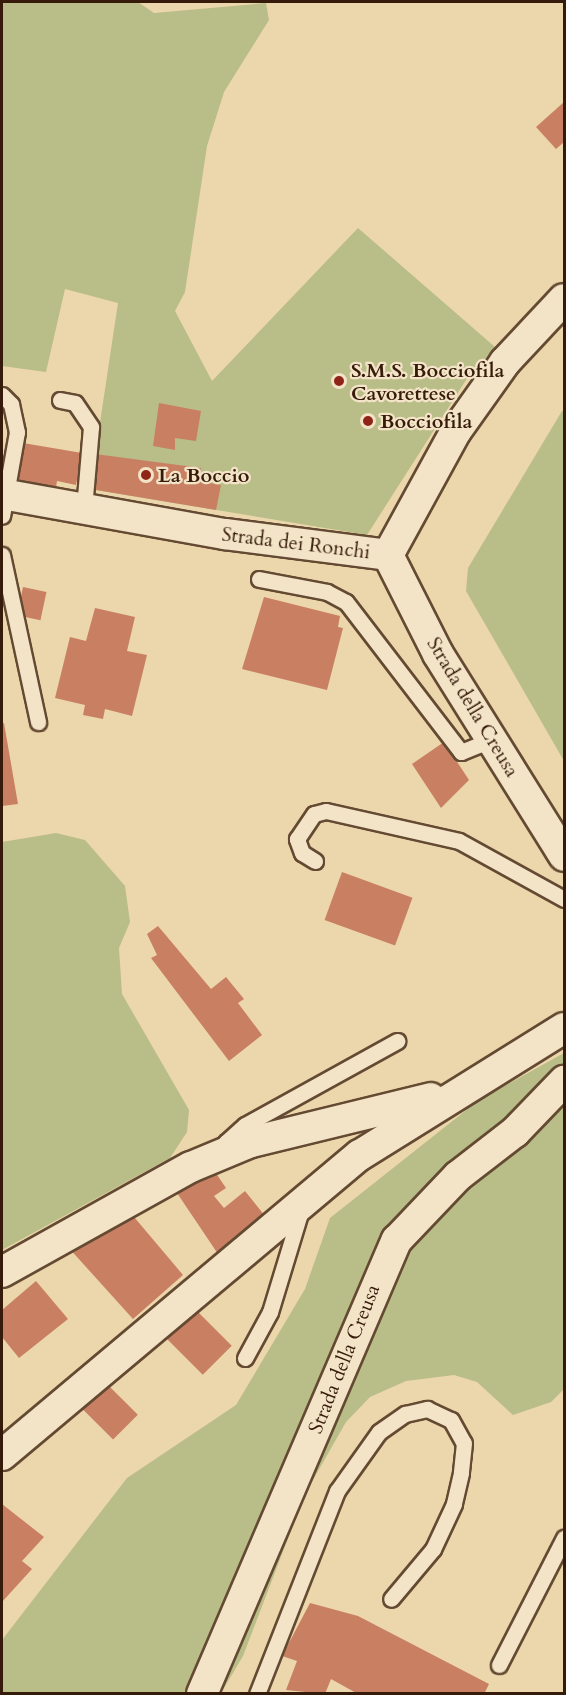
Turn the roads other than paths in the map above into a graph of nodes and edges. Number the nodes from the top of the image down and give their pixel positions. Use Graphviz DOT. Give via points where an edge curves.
graph roads {
  1 [pos="564,299"];
  2 [pos="2,395"];
  3 [pos="60,400"];
  4 [pos="4,501"];
  5 [pos="84,508"];
  6 [pos="2,555"];
  7 [pos="388,555"];
  8 [pos="259,579"];
  9 [pos="38,722"];
  10 [pos="491,740"];
  11 [pos="564,856"];
  12 [pos="315,861"];
  13 [pos="564,899"];
  14 [pos="564,1028"];
  15 [pos="397,1041"];
  16 [pos="564,1081"];
  17 [pos="469,1088"];
  18 [pos="224,1152"];
  19 [pos="303,1201"];
  20 [pos="2,1272"];
  21 [pos="245,1358"];
  22 [pos="2,1455"];
  23 [pos="564,1539"];
  24 [pos="391,1599"];
  25 [pos="499,1665"];
  26 [pos="202,1694"];
  27 [pos="257,1694"];
  1 -- 7 [label="street, Strada dei Ronchi" via="505,362 456,430"];
  2 -- 4 [label="lane" via="17,420"];
  3 -- 5 [label="lane" via="75,403 91,427"];
  4 -- 5 [label="street, Strada dei Ronchi"];
  5 -- 7 [label="street, Strada dei Ronchi" via="225,534"];
  6 -- 9 [label="lane"];
  7 -- 10 [label="street, Strada della Creusa" via="438,654"];
  8 -- 10 [label="lane" via="327,592 346,602 461,752"];
  10 -- 11 [label="street, Strada della Creusa"];
  12 -- 13 [label="lane" via="302,853 297,839 314,814 326,811 459,841"];
  14 -- 17 [label="street"];
  15 -- 18 [label="lane" via="245,1125 226,1142"];
  16 -- 26 [label="street, Strada della Creusa" via="515,1132 458,1176 397,1240"];
  17 -- 18 [label="street"];
  17 -- 19 [label="street" via="392,1132"];
  18 -- 20 [label="street"];
  19 -- 21 [label="lane" via="295,1243 270,1312"];
  19 -- 22 [label="street"];
  23 -- 25 [label="lane"];
  24 -- 27 [label="lane" via="433,1549 454,1504 461,1473 464,1443 451,1420 427,1409 405,1414 379,1432 337,1491"];
}
